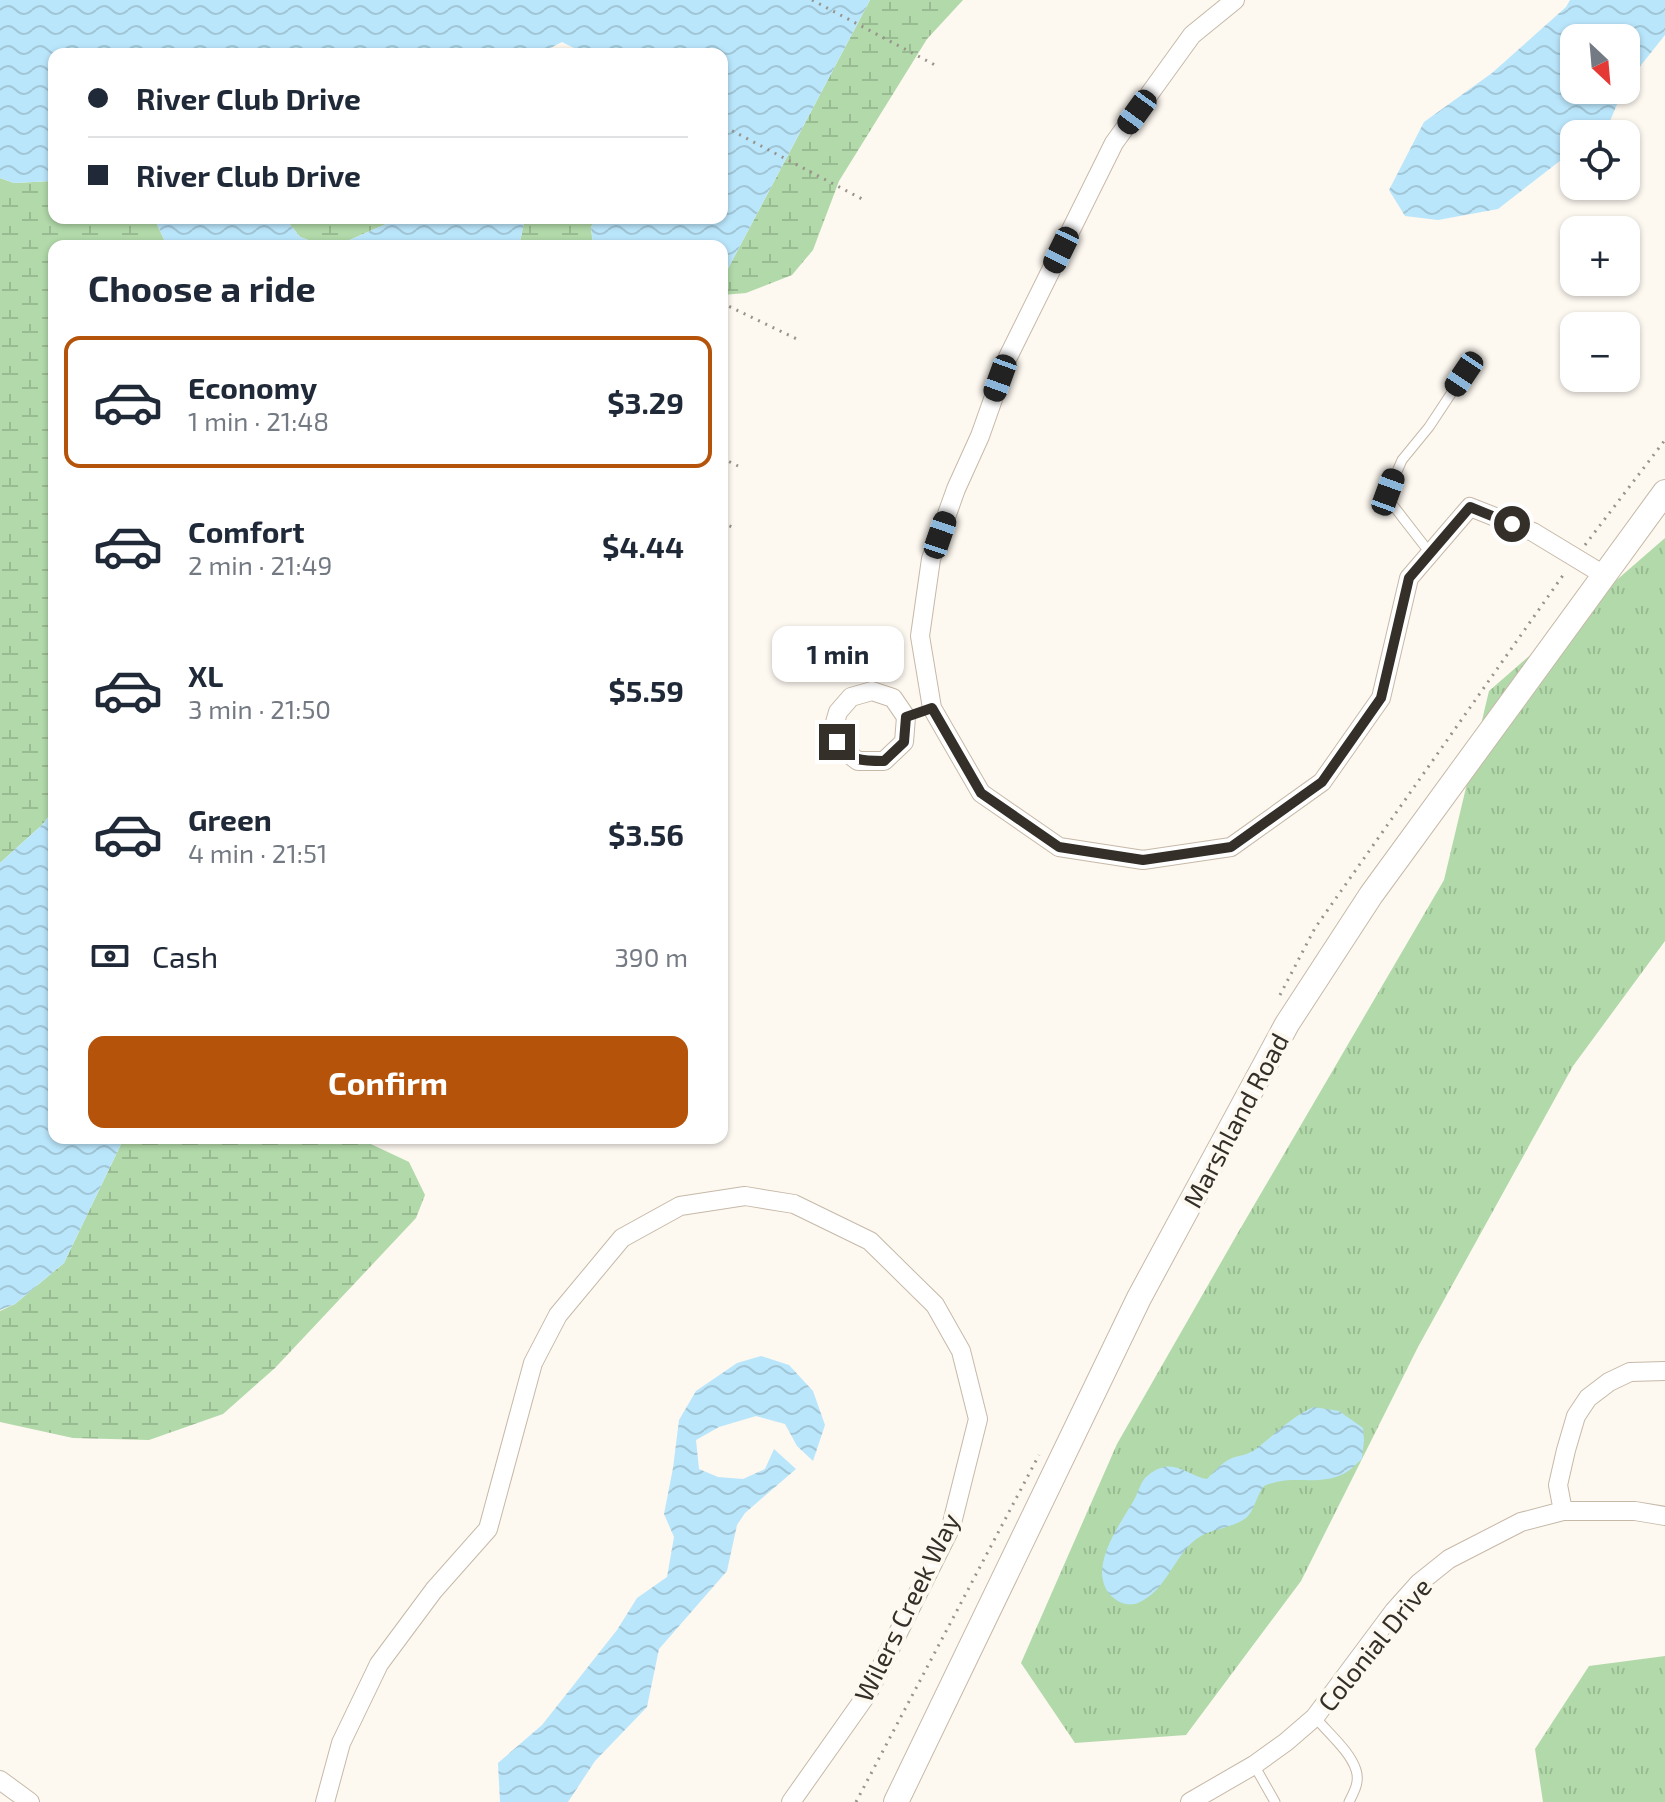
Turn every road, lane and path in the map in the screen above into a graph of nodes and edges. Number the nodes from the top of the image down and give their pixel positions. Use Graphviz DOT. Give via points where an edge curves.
graph roads {
  1 [pos="812,0"];
  2 [pos="1235,0"];
  3 [pos="935,65"];
  4 [pos="728,129"];
  5 [pos="864,200"];
  6 [pos="728,306"];
  7 [pos="801,341"];
  8 [pos="1464,374"];
  9 [pos="728,461"];
  10 [pos="738,466"];
  11 [pos="1665,492"];
  12 [pos="728,525"];
  13 [pos="732,527"];
  14 [pos="1430,553"];
  15 [pos="1604,575"];
  16 [pos="932,708"];
  17 [pos="906,717"];
  18 [pos="1665,1371"];
  19 [pos="1563,1511"];
  20 [pos="1665,1516"];
  21 [pos="1315,1717"];
  22 [pos="1254,1765"];
  23 [pos="0,1780"];
  24 [pos="30,1802"];
  25 [pos="325,1802"];
  26 [pos="791,1802"];
  27 [pos="896,1802"];
  28 [pos="1190,1802"];
  29 [pos="1275,1802"];
  30 [pos="1349,1802"];
  1 -- 3 [label="path"];
  2 -- 16 [label="street" via="1192,35 1114,143 1008,357 931,559 920,636"];
  4 -- 5 [label="path"];
  6 -- 7 [label="path"];
  8 -- 14 [label="lane" via="1402,460 1388,492"];
  9 -- 10 [label="path"];
  11 -- 15 [label="street, Marshland Road"];
  12 -- 13 [label="path"];
  14 -- 15 [label="street" via="1470,507 1533,532"];
  14 -- 16 [label="street" via="1409,578 1381,698 1322,782 1231,847 1143,860 1059,847 981,793"];
  15 -- 27 [label="street, Marshland Road" via="1371,895 1287,1024 1139,1298"];
  16 -- 17 [label="street"];
  18 -- 19 [label="street" via="1630,1372 1588,1398 1576,1416 1558,1485"];
  19 -- 20 [label="street, Colonial Drive"];
  19 -- 21 [label="street, Colonial Drive" via="1484,1539 1419,1583"];
  21 -- 22 [label="street, Colonial Drive"];
  21 -- 30 [label="lane" via="1357,1772"];
  22 -- 28 [label="street, Colonial Drive"];
  22 -- 29 [label="lane"];
  23 -- 24 [label="street"];
  25 -- 26 [label="street, Wilers Creek Way" via="341,1743 379,1664 488,1529 533,1363 558,1315 622,1238 680,1206 745,1196 794,1204 870,1241 935,1305 961,1351 978,1419 951,1527 868,1693"];
}
